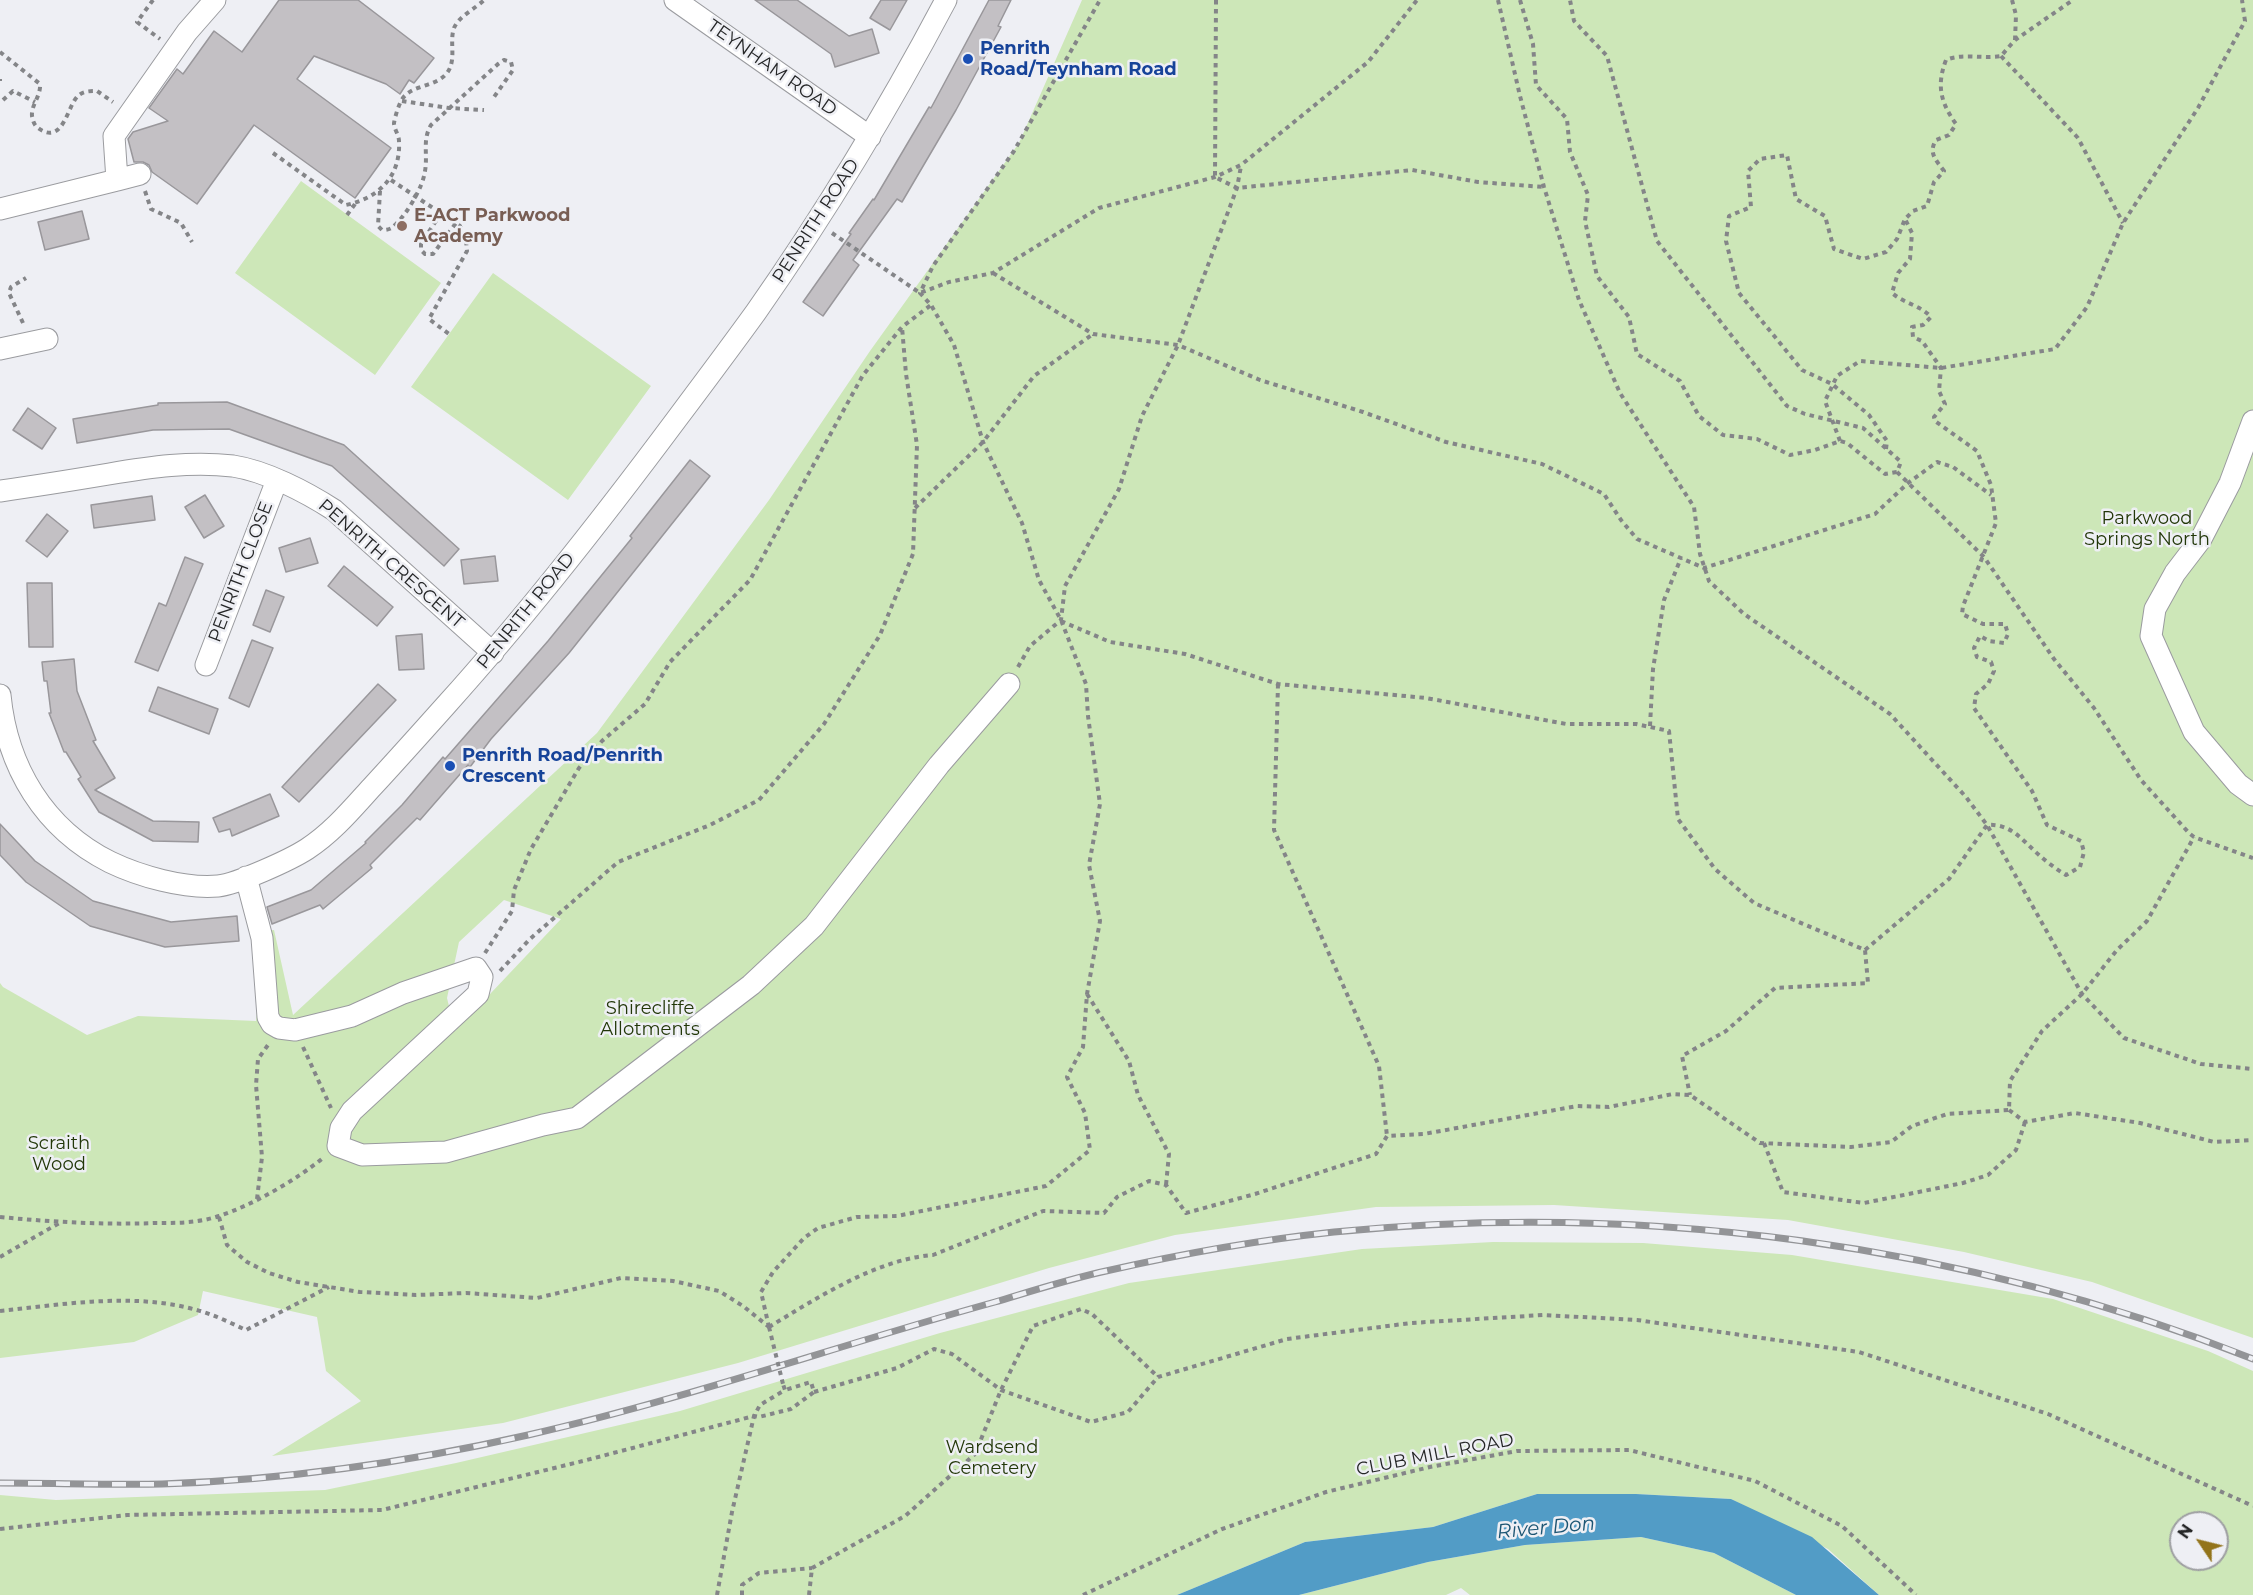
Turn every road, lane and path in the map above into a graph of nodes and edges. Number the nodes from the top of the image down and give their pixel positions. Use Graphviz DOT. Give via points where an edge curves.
graph roads {
  1 [pos="153,0"];
  2 [pos="215,0"];
  3 [pos="484,0"];
  4 [pos="675,0"];
  5 [pos="946,0"];
  6 [pos="1100,0"];
  7 [pos="1216,0"];
  8 [pos="1417,0"];
  9 [pos="1498,0"];
  10 [pos="1520,0"];
  11 [pos="1570,0"];
  12 [pos="2012,0"];
  13 [pos="2073,0"];
  14 [pos="2242,0"];
  15 [pos="2015,40"];
  16 [pos="175,50"];
  17 [pos="0,52"];
  18 [pos="2001,56"];
  19 [pos="494,97"];
  20 [pos="3,100"];
  21 [pos="401,101"];
  22 [pos="35,102"];
  23 [pos="449,108"];
  24 [pos="484,110"];
  25 [pos="130,114"];
  26 [pos="870,137"];
  27 [pos="273,153"];
  28 [pos="1241,165"];
  29 [pos="1215,177"];
  30 [pos="141,178"];
  31 [pos="117,180"];
  32 [pos="391,180"];
  33 [pos="1544,187"];
  34 [pos="1237,188"];
  35 [pos="380,191"];
  36 [pos="416,195"];
  37 [pos="355,203"];
  38 [pos="0,209"];
  39 [pos="441,213"];
  40 [pos="347,215"];
  41 [pos="1905,219"];
  42 [pos="456,223"];
  43 [pos="816,223"];
  44 [pos="2123,223"];
  45 [pos="192,242"];
  46 [pos="993,273"];
  47 [pos="26,278"];
  48 [pos="920,293"];
  49 [pos="931,305"];
  50 [pos="902,327"];
  51 [pos="21,332"];
  52 [pos="449,334"];
  53 [pos="1093,334"];
  54 [pos="47,339"];
  55 [pos="1178,345"];
  56 [pos="0,349"];
  57 [pos="1941,368"];
  58 [pos="1832,384"];
  59 [pos="1833,421"];
  60 [pos="2253,421"];
  61 [pos="1840,441"];
  62 [pos="983,442"];
  63 [pos="1887,449"];
  64 [pos="1896,472"];
  65 [pos="277,480"];
  66 [pos="1908,483"];
  67 [pos="0,491"];
  68 [pos="1992,496"];
  69 [pos="915,508"];
  70 [pos="1984,557"];
  71 [pos="1681,558"];
  72 [pos="1704,568"];
  73 [pos="1061,620"];
  74 [pos="493,653"];
  75 [pos="206,665"];
  76 [pos="1009,684"];
  77 [pos="1278,684"];
  78 [pos="0,696"];
  79 [pos="1650,726"];
  80 [pos="2253,795"];
  81 [pos="1987,825"];
  82 [pos="2194,837"];
  83 [pos="2253,858"];
  84 [pos="246,877"];
  85 [pos="1865,950"];
  86 [pos="476,968"];
  87 [pos="478,994"];
  88 [pos="1088,994"];
  89 [pos="2082,994"];
  90 [pos="287,1029"];
  91 [pos="2253,1069"];
  92 [pos="1690,1095"];
  93 [pos="2009,1110"];
  94 [pos="2025,1122"];
  95 [pos="1387,1136"];
  96 [pos="339,1137"];
  97 [pos="2253,1140"];
  98 [pos="1764,1143"];
  99 [pos="1166,1185"];
  100 [pos="257,1199"];
  101 [pos="0,1217"];
  102 [pos="219,1217"];
  103 [pos="62,1222"];
  104 [pos="0,1257"];
  105 [pos="329,1287"];
  106 [pos="0,1311"];
  107 [pos="769,1327"];
  108 [pos="1158,1377"];
  109 [pos="785,1390"];
  110 [pos="1001,1390"];
  111 [pos="814,1392"];
  112 [pos="754,1416"];
  113 [pos="2253,1506"];
  114 [pos="0,1529"];
  115 [pos="812,1568"];
  116 [pos="717,1595"];
  117 [pos="742,1595"];
  118 [pos="809,1595"];
  119 [pos="1083,1595"];
  120 [pos="1916,1595"];
  1 -- 16 [label="path" via="137,22"];
  2 -- 16 [label="street"];
  3 -- 21 [label="path" via="455,26 452,62 447,73 409,91"];
  4 -- 26 [label="street, TEYNHAM ROAD"];
  5 -- 26 [label="street, PENRITH ROAD"];
  6 -- 48 [label="path" via="1014,151 933,266"];
  7 -- 29 [label="path"];
  8 -- 28 [label="path" via="1368,62"];
  9 -- 33 [label="path"];
  10 -- 61 [label="path" via="1533,44 1536,85 1567,119 1570,152 1588,195 1585,221 1597,276 1629,317 1637,354 1680,381 1699,416 1723,435 1757,439 1790,455"];
  11 -- 59 [label="path" via="1574,21 1607,56 1657,241 1787,406"];
  12 -- 15 [label="path"];
  13 -- 15 [label="path"];
  14 -- 44 [label="path" via="2245,21 2198,108"];
  15 -- 18 [label="path"];
  16 -- 25 [label="street"];
  17 -- 22 [label="path" via="40,84"];
  18 -- 41 [label="path" via="1946,60 1941,97 1956,124 1949,135 1932,146 1932,155 1944,171 1934,182 1927,206"];
  18 -- 44 [label="path" via="2078,138"];
  19 -- 23 [label="path" via="513,70 511,62 504,60 498,64"];
  20 -- 22 [label="path" via="13,91"];
  21 -- 23 [label="path"];
  21 -- 32 [label="path" via="394,124 399,139 398,165"];
  22 -- 25 [label="path" via="34,125 48,132 62,126 78,96 91,91 97,91"];
  23 -- 24 [label="path"];
  23 -- 36 [label="path" via="426,134 425,172"];
  25 -- 31 [label="street" via="114,136"];
  26 -- 43 [label="street, PENRITH ROAD"];
  27 -- 37 [label="path" via="346,205"];
  28 -- 29 [label="path"];
  28 -- 34 [label="path"];
  29 -- 34 [label="path"];
  29 -- 46 [label="path" via="1099,208"];
  30 -- 31 [label="street"];
  30 -- 45 [label="path" via="151,209 181,223"];
  31 -- 38 [label="street"];
  32 -- 35 [label="path"];
  32 -- 36 [label="path"];
  33 -- 34 [label="path" via="1478,182 1412,170"];
  33 -- 72 [label="path" via="1579,300 1620,393 1694,507"];
  34 -- 55 [label="path"];
  35 -- 36 [label="path" via="378,226 382,230 394,227"];
  35 -- 37 [label="path"];
  36 -- 39 [label="path"];
  37 -- 40 [label="path"];
  39 -- 42 [label="path"];
  39 -- 42 [label="path" via="421,244 425,254 433,254"];
  41 -- 57 [label="path" via="1912,233 1910,259 1898,273 1892,293 1901,301 1924,309 1931,317 1923,325 1912,327 1913,337 1922,341"];
  41 -- 58 [label="path" via="1897,239 1886,252 1863,259 1834,249 1825,216 1796,199 1787,155 1760,159 1748,171 1751,207 1729,216 1726,241 1740,293 1802,370"];
  42 -- 52 [label="path" via="466,240 467,251 429,319"];
  43 -- 48 [label="path"];
  43 -- 74 [label="street, PENRITH ROAD" via="756,313 645,462"];
  44 -- 57 [label="path" via="2087,307 2055,349"];
  46 -- 48 [label="path"];
  46 -- 53 [label="path"];
  47 -- 51 [label="path" via="11,287 9,293 24,327"];
  48 -- 49 [label="path"];
  49 -- 50 [label="path"];
  49 -- 62 [label="path" via="954,345"];
  50 -- 69 [label="path" via="917,446"];
  50 -- 86 [label="path" via="863,375 750,580 670,662 645,704 602,741 579,768 531,849 514,890 512,911"];
  53 -- 55 [label="path"];
  53 -- 62 [label="path" via="1034,376"];
  54 -- 56 [label="street"];
  55 -- 71 [label="path" via="1260,380 1446,442 1542,464 1604,494 1637,539"];
  55 -- 73 [label="path" via="1142,416 1119,489 1065,586"];
  57 -- 58 [label="path" via="1860,361 1837,376"];
  57 -- 68 [label="path" via="1939,391 1945,404 1934,417 1935,422 1977,451"];
  58 -- 59 [label="path" via="1825,401"];
  58 -- 63 [label="path" via="1869,414 1887,441"];
  59 -- 61 [label="path"];
  59 -- 63 [label="path" via="1863,428"];
  60 -- 80 [label="street" via="2230,483 2201,539 2175,573 2155,609 2151,636 2194,732 2238,784"];
  61 -- 64 [label="path" via="1885,474"];
  62 -- 69 [label="path"];
  62 -- 73 [label="path" via="1022,523 1039,580"];
  63 -- 64 [label="path" via="1901,462"];
  64 -- 66 [label="path"];
  65 -- 67 [label="street, PENRITH CRESCENT" via="235,466 195,464 158,466"];
  65 -- 74 [label="street, PENRITH CRESCENT" via="334,510"];
  65 -- 75 [label="street, PENRITH CLOSE"];
  66 -- 68 [label="path" via="1937,462 1953,467"];
  66 -- 70 [label="path"];
  66 -- 72 [label="path" via="1875,514"];
  68 -- 70 [label="path" via="1996,523"];
  69 -- 87 [label="path" via="913,554 880,635 824,724 759,800 710,825 618,862 530,939"];
  70 -- 81 [label="path" via="1962,614 1983,624 2005,624 2008,634 2004,643 1980,636 1974,648 1977,657 1991,662 1994,672 1976,694 1974,708 2032,791 2047,825 2081,841 2084,852 2080,867 2066,875 2016,832"];
  70 -- 82 [label="path" via="2054,659 2094,708 2141,780"];
  71 -- 72 [label="path"];
  71 -- 79 [label="path" via="1664,600 1653,669"];
  72 -- 81 [label="path" via="1708,581 1744,614 1890,714"];
  73 -- 76 [label="path" via="1030,646"];
  73 -- 77 [label="path" via="1110,642 1185,654"];
  73 -- 88 [label="path" via="1086,684 1100,804 1089,865 1100,921"];
  74 -- 84 [label="street, PENRITH ROAD" via="347,814 309,848"];
  76 -- 96 [label="street" via="939,765 814,926 751,985 577,1118 446,1152 362,1155"];
  77 -- 79 [label="path" via="1426,698 1566,724"];
  77 -- 95 [label="path" via="1274,830 1379,1066"];
  78 -- 84 [label="street, PENRITH ROAD" via="3,724 33,796 61,828 92,853 133,873 184,884 220,886"];
  79 -- 85 [label="path" via="1669,731 1678,819 1715,869 1754,903"];
  81 -- 85 [label="path" via="1948,879"];
  81 -- 89 [label="path"];
  82 -- 83 [label="path"];
  82 -- 89 [label="path" via="2147,921 2117,950"];
  84 -- 90 [label="street" via="262,938 267,1017 272,1024"];
  85 -- 92 [label="path" via="1868,983 1775,988 1726,1031 1682,1056"];
  86 -- 87 [label="street" via="482,977"];
  86 -- 90 [label="street" via="403,993 352,1016"];
  87 -- 96 [label="street" via="352,1112"];
  88 -- 99 [label="path" via="1129,1061 1138,1095 1169,1154"];
  88 -- 107 [label="path" via="1083,1047 1067,1077 1085,1113 1090,1150 1046,1186 897,1216 857,1217 818,1228 773,1272 761,1292"];
  89 -- 91 [label="path" via="2124,1038 2201,1064"];
  89 -- 93 [label="path" via="2042,1031 2010,1081"];
  90 -- 96 [label="path"];
  90 -- 100 [label="path" via="258,1059 256,1085 262,1156"];
  92 -- 95 [label="path" via="1673,1094 1609,1107 1577,1106 1424,1134"];
  92 -- 98 [label="path"];
  93 -- 94 [label="path"];
  93 -- 98 [label="path" via="1947,1114 1912,1126 1891,1142 1851,1147"];
  94 -- 97 [label="path" via="2076,1113 2214,1142"];
  94 -- 98 [label="path" via="2016,1150 1988,1175 1864,1203 1783,1192"];
  95 -- 99 [label="path" via="1376,1154 1186,1213"];
  96 -- 100 [label="path" via="312,1167"];
  99 -- 107 [label="path" via="1149,1181 1117,1197 1104,1213 1043,1210 933,1254 915,1256 842,1283"];
  100 -- 102 [label="path"];
  101 -- 103 [label="path"];
  102 -- 103 [label="path" via="109,1225"];
  102 -- 105 [label="path" via="227,1245 247,1262 298,1282"];
  103 -- 104 [label="path"];
  105 -- 106 [label="path" via="246,1330 211,1314 162,1303 98,1301"];
  105 -- 107 [label="path" via="416,1295 466,1293 537,1298 621,1278 673,1281 719,1291"];
  107 -- 109 [label="path, bridge"];
  108 -- 110 [label="path" via="1128,1412 1091,1422"];
  108 -- 110 [label="path" via="1092,1314 1081,1309 1033,1326"];
  108 -- 113 [label="path" via="1287,1339 1411,1323 1543,1315 1637,1320 1859,1352 2048,1414"];
  109 -- 111 [label="path" via="812,1382"];
  109 -- 112 [label="path" via="760,1405"];
  110 -- 111 [label="path" via="952,1354 934,1349 897,1368"];
  110 -- 115 [label="path" via="975,1454 905,1516"];
  111 -- 112 [label="path" via="791,1409"];
  112 -- 114 [label="path" via="382,1510 127,1515"];
  112 -- 116 [label="path"];
  115 -- 117 [label="path" via="759,1573 742,1585"];
  115 -- 118 [label="path"];
  119 -- 120 [label="path, CLUB MILL ROAD" via="1222,1528 1326,1492 1517,1451 1629,1450 1755,1481 1842,1526"];
}
